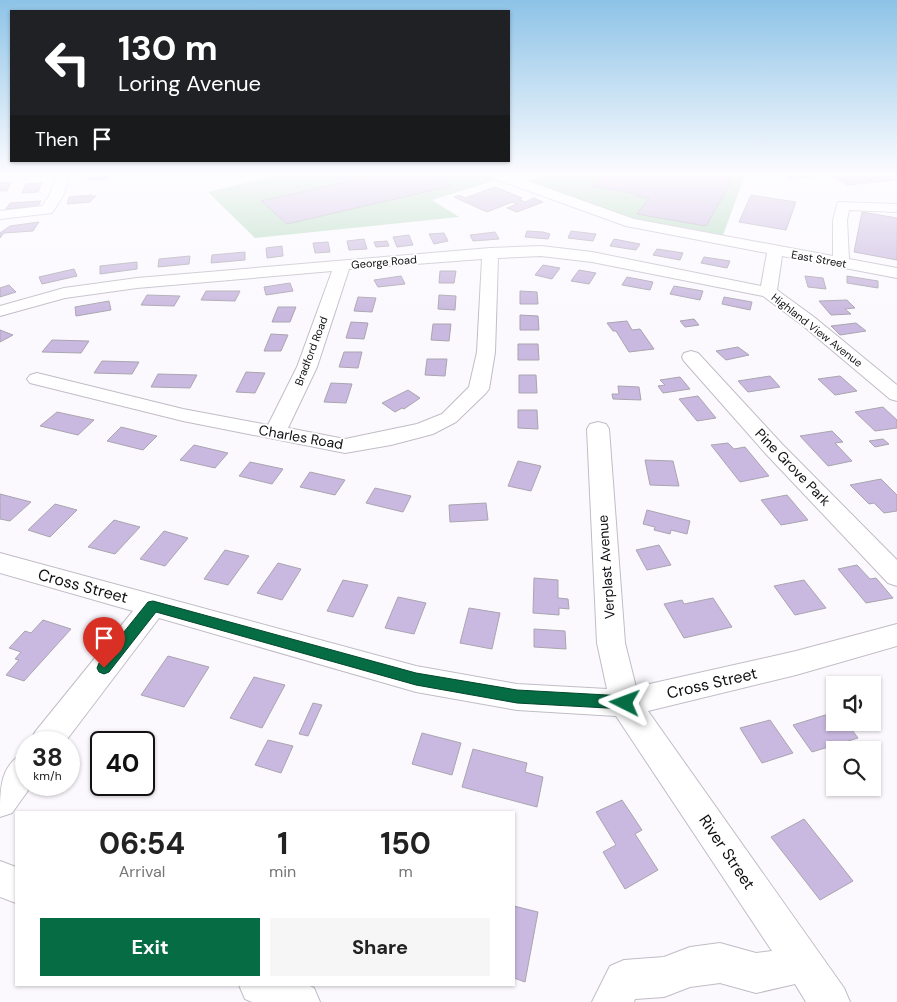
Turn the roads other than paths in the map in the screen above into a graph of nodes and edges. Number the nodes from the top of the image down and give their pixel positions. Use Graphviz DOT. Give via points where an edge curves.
graph roads {
  1 [pos="627,222"];
  2 [pos="840,222"];
  3 [pos="775,251"];
  4 [pos="490,253"];
  5 [pos="841,263"];
  6 [pos="342,266"];
  7 [pos="897,273"];
  8 [pos="768,292"];
  9 [pos="0,311"];
  10 [pos="691,357"];
  11 [pos="37,379"];
  12 [pos="897,394"];
  13 [pos="598,429"];
  14 [pos="275,433"];
  15 [pos="0,563"];
  16 [pos="897,576"];
  17 [pos="153,606"];
  18 [pos="897,636"];
  19 [pos="625,703"];
  20 [pos="55,731"];
  21 [pos="15,781"];
  22 [pos="0,801"];
  23 [pos="0,879"];
  24 [pos="15,885"];
  25 [pos="803,962"];
  26 [pos="261,986"];
  27 [pos="300,1002"];
  28 [pos="612,1002"];
  29 [pos="830,1002"];
  1 -- 3 [label="street, East Street"];
  2 -- 5 [label="street"];
  3 -- 5 [label="street, East Street"];
  3 -- 8 [label="street, Highland View Avenue"];
  4 -- 6 [label="street, George Road"];
  4 -- 8 [label="street, George Road" via="541,251 592,257"];
  4 -- 14 [label="street, Charles Road" via="486,352 479,389 449,418 425,429 345,446"];
  5 -- 7 [label="street, East Street"];
  6 -- 9 [label="street, George Road" via="137,282 64,293"];
  6 -- 14 [label="street, Bradford Road" via="308,367"];
  8 -- 12 [label="street, Highland View Avenue" via="808,320"];
  10 -- 16 [label="street, Pine Grove Park" via="774,449"];
  11 -- 14 [label="street, Charles Road" via="183,415"];
  13 -- 19 [label="street, Verplast Avenue" via="611,643"];
  15 -- 17 [label="street, Cross Street"];
  17 -- 19 [label="street, Cross Street" via="416,679 517,696"];
  17 -- 20 [label="street"];
  18 -- 19 [label="street, Cross Street"];
  19 -- 25 [label="street, River Street"];
  21 -- 22 [label="street"];
  23 -- 24 [label="street"];
  25 -- 28 [label="street" via="756,973 720,963 690,967 664,977 624,980"];
  25 -- 29 [label="street, River Street"];
  26 -- 27 [label="street"];
}
